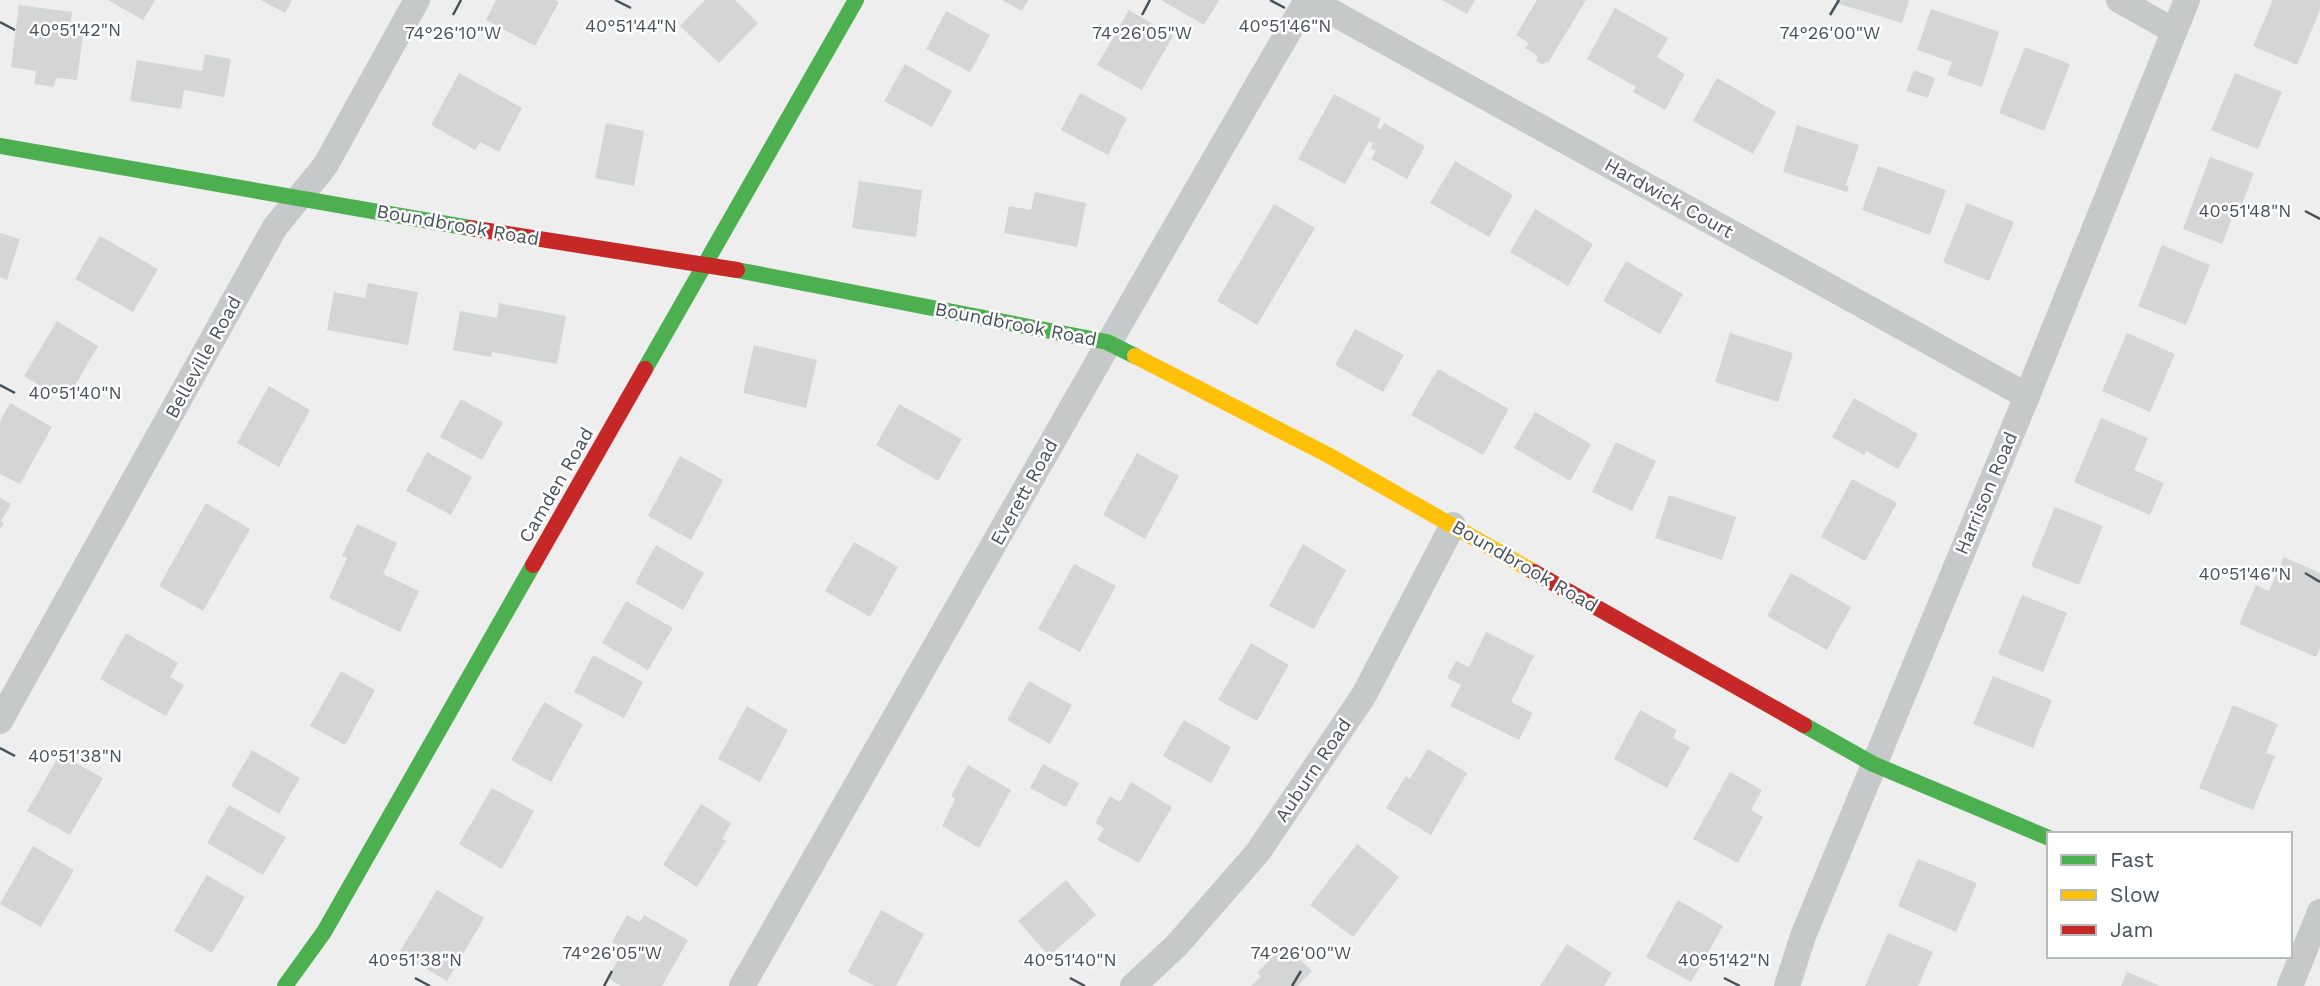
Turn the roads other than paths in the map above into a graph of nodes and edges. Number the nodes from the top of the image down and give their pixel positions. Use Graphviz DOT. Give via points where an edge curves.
graph roads {
  1 [pos="417,0"];
  2 [pos="856,0"];
  3 [pos="1309,0"];
  4 [pos="2119,0"];
  5 [pos="2187,0"];
  6 [pos="2174,31"];
  7 [pos="0,146"];
  8 [pos="298,197"];
  9 [pos="707,264"];
  10 [pos="1107,342"];
  11 [pos="2026,396"];
  12 [pos="1453,525"];
  13 [pos="0,721"];
  14 [pos="1873,764"];
  15 [pos="2047,837"];
  16 [pos="2320,912"];
  17 [pos="2298,942"];
  18 [pos="285,986"];
  19 [pos="743,986"];
  20 [pos="1133,986"];
  21 [pos="1787,986"];
  22 [pos="2290,986"];
  1 -- 8 [label="street, Belleville Road" via="325,166"];
  2 -- 9 [label="street, Camden Road"];
  3 -- 10 [label="street, Everett Road"];
  3 -- 11 [label="street, Hardwick Court"];
  4 -- 6 [label="street"];
  5 -- 6 [label="street, Harrison Road"];
  6 -- 11 [label="street, Harrison Road"];
  7 -- 8 [label="street, Boundbrook Road"];
  8 -- 9 [label="street, Boundbrook Road"];
  8 -- 13 [label="street, Belleville Road" via="275,227"];
  9 -- 10 [label="street, Boundbrook Road"];
  9 -- 18 [label="street, Camden Road" via="324,932"];
  10 -- 12 [label="street, Boundbrook Road"];
  10 -- 19 [label="street, Everett Road"];
  11 -- 14 [label="street, Harrison Road"];
  12 -- 14 [label="street, Boundbrook Road"];
  12 -- 20 [label="street, Auburn Road" via="1364,695 1258,852 1177,945"];
  14 -- 15 [label="street, Boundbrook Road"];
  14 -- 21 [label="street, Harrison Road"];
  16 -- 17 [label="street"];
  17 -- 22 [label="street"];
}
